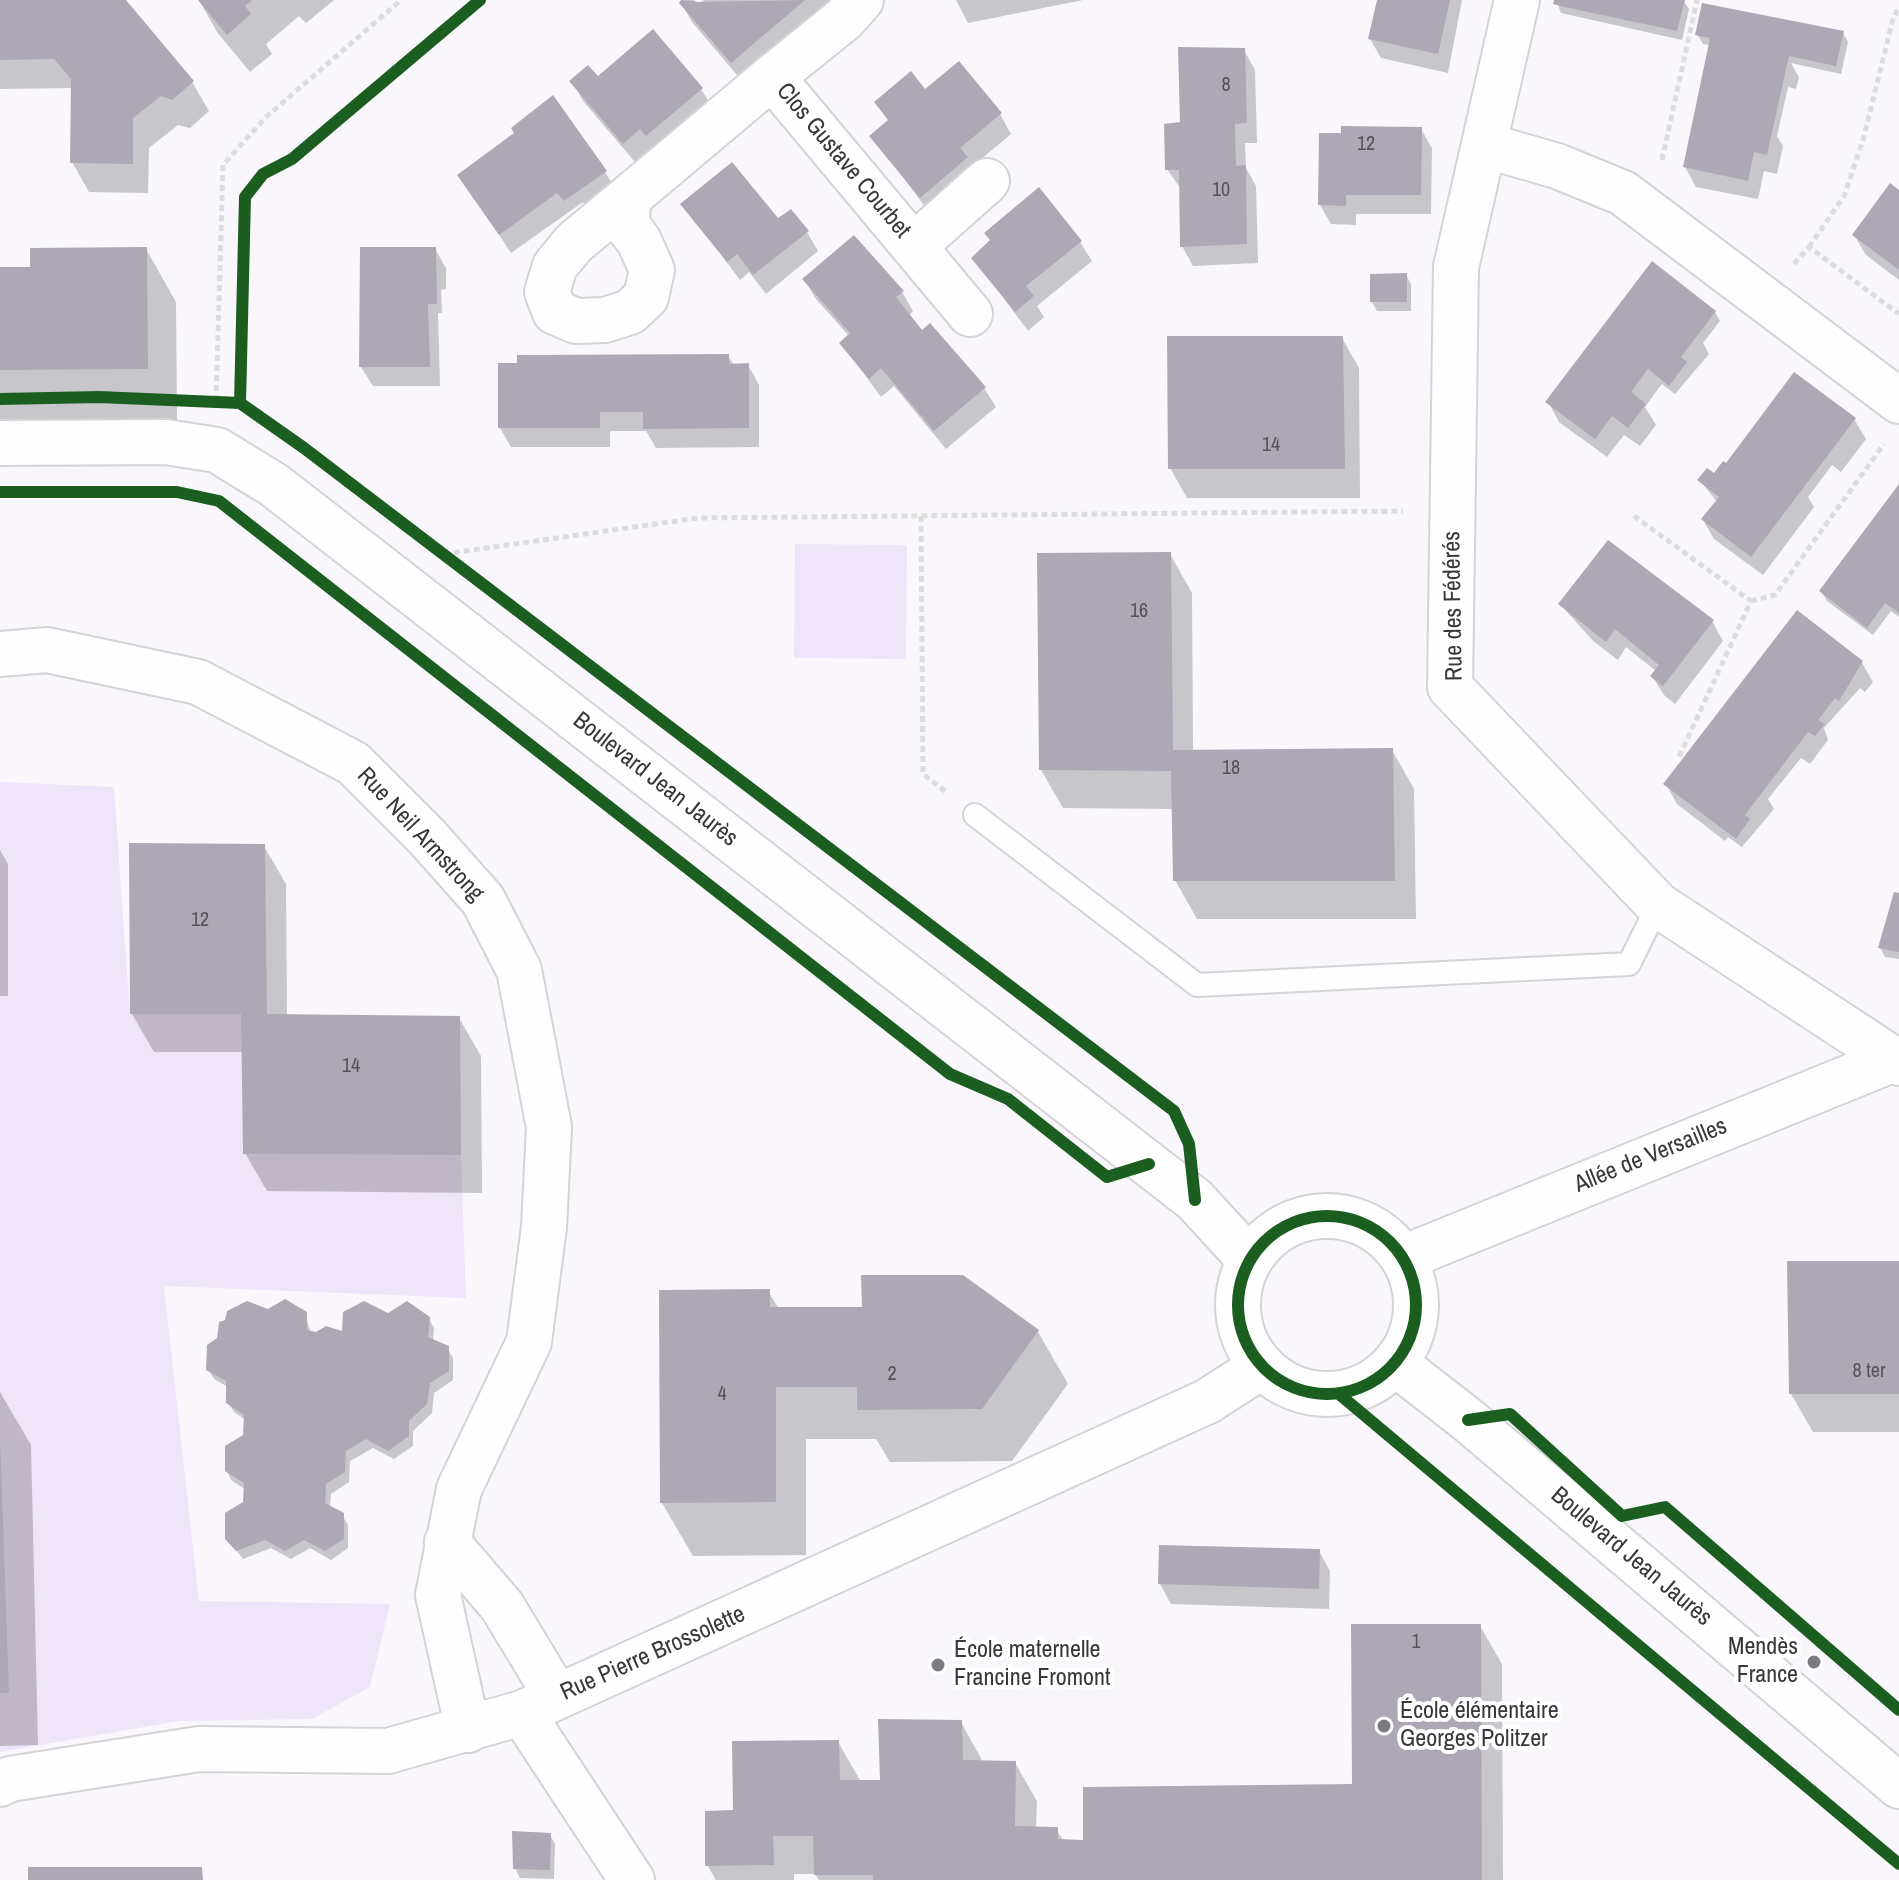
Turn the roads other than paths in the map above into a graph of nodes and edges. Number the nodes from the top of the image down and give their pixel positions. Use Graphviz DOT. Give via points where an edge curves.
graph roads {
  1 [pos="861,0"];
  2 [pos="1517,0"];
  3 [pos="772,77"];
  4 [pos="1484,145"];
  5 [pos="987,181"];
  6 [pos="628,198"];
  7 [pos="914,246"];
  8 [pos="970,314"];
  9 [pos="1895,418"];
  10 [pos="0,443"];
  11 [pos="0,654"];
  12 [pos="975,815"];
  13 [pos="1658,905"];
  14 [pos="1895,1062"];
  15 [pos="1403,1258"];
  16 [pos="1250,1260"];
  17 [pos="1396,1364"];
  18 [pos="1262,1366"];
  19 [pos="447,1542"];
  20 [pos="540,1705"];
  21 [pos="468,1730"];
  22 [pos="0,1784"];
  23 [pos="1899,1786"];
  24 [pos="622,1866"];
  1 -- 3 [label="street, Clos Gustave Courbet"];
  2 -- 4 [label="street, Rue des Fédérés"];
  3 -- 6 [label="street, Clos Gustave Courbet"];
  3 -- 7 [label="street, Clos Gustave Courbet"];
  4 -- 9 [label="street" via="1623,193 1764,299"];
  4 -- 13 [label="street, Rue des Fédérés" via="1456,267 1450,687"];
  5 -- 7 [label="street, Clos Gustave Courbet"];
  7 -- 8 [label="street, Clos Gustave Courbet"];
  10 -- 16 [label="street, Boulevard Jean Jaurès" via="166,442 217,450 274,485 1202,1206"];
  11 -- 19 [label="street, Rue Neil Armstrong" via="47,650 198,682 353,763 483,900 512,956 549,1127 544,1227 529,1342 459,1489"];
  12 -- 13 [label="lane" via="1197,985 1629,964"];
  13 -- 14 [label="street, Rue des Fédérés"];
  14 -- 15 [label="street, Allée de Versailles"];
  15 -- 16 [label="street" via="1383,1235 1356,1220 1326,1216 1296,1221 1270,1236"];
  15 -- 17 [label="street" via="1415,1285 1417,1316"];
  16 -- 18 [label="street" via="1240,1286 1238,1315 1246,1342"];
  17 -- 18 [label="street" via="1367,1386 1339,1394 1311,1394"];
  17 -- 23 [label="street, Boulevard Jean Jaurès"];
  18 -- 20 [label="street, Rue Pierre Brossolette" via="1208,1401"];
  19 -- 20 [label="street" via="502,1606"];
  19 -- 21 [label="street, Rue Neil Armstrong" via="438,1595"];
  20 -- 21 [label="street, Rue Pierre Brossolette"];
  20 -- 24 [label="street"];
  21 -- 22 [label="street, Rue Pierre Brossolette" via="388,1751 199,1749"];
}
